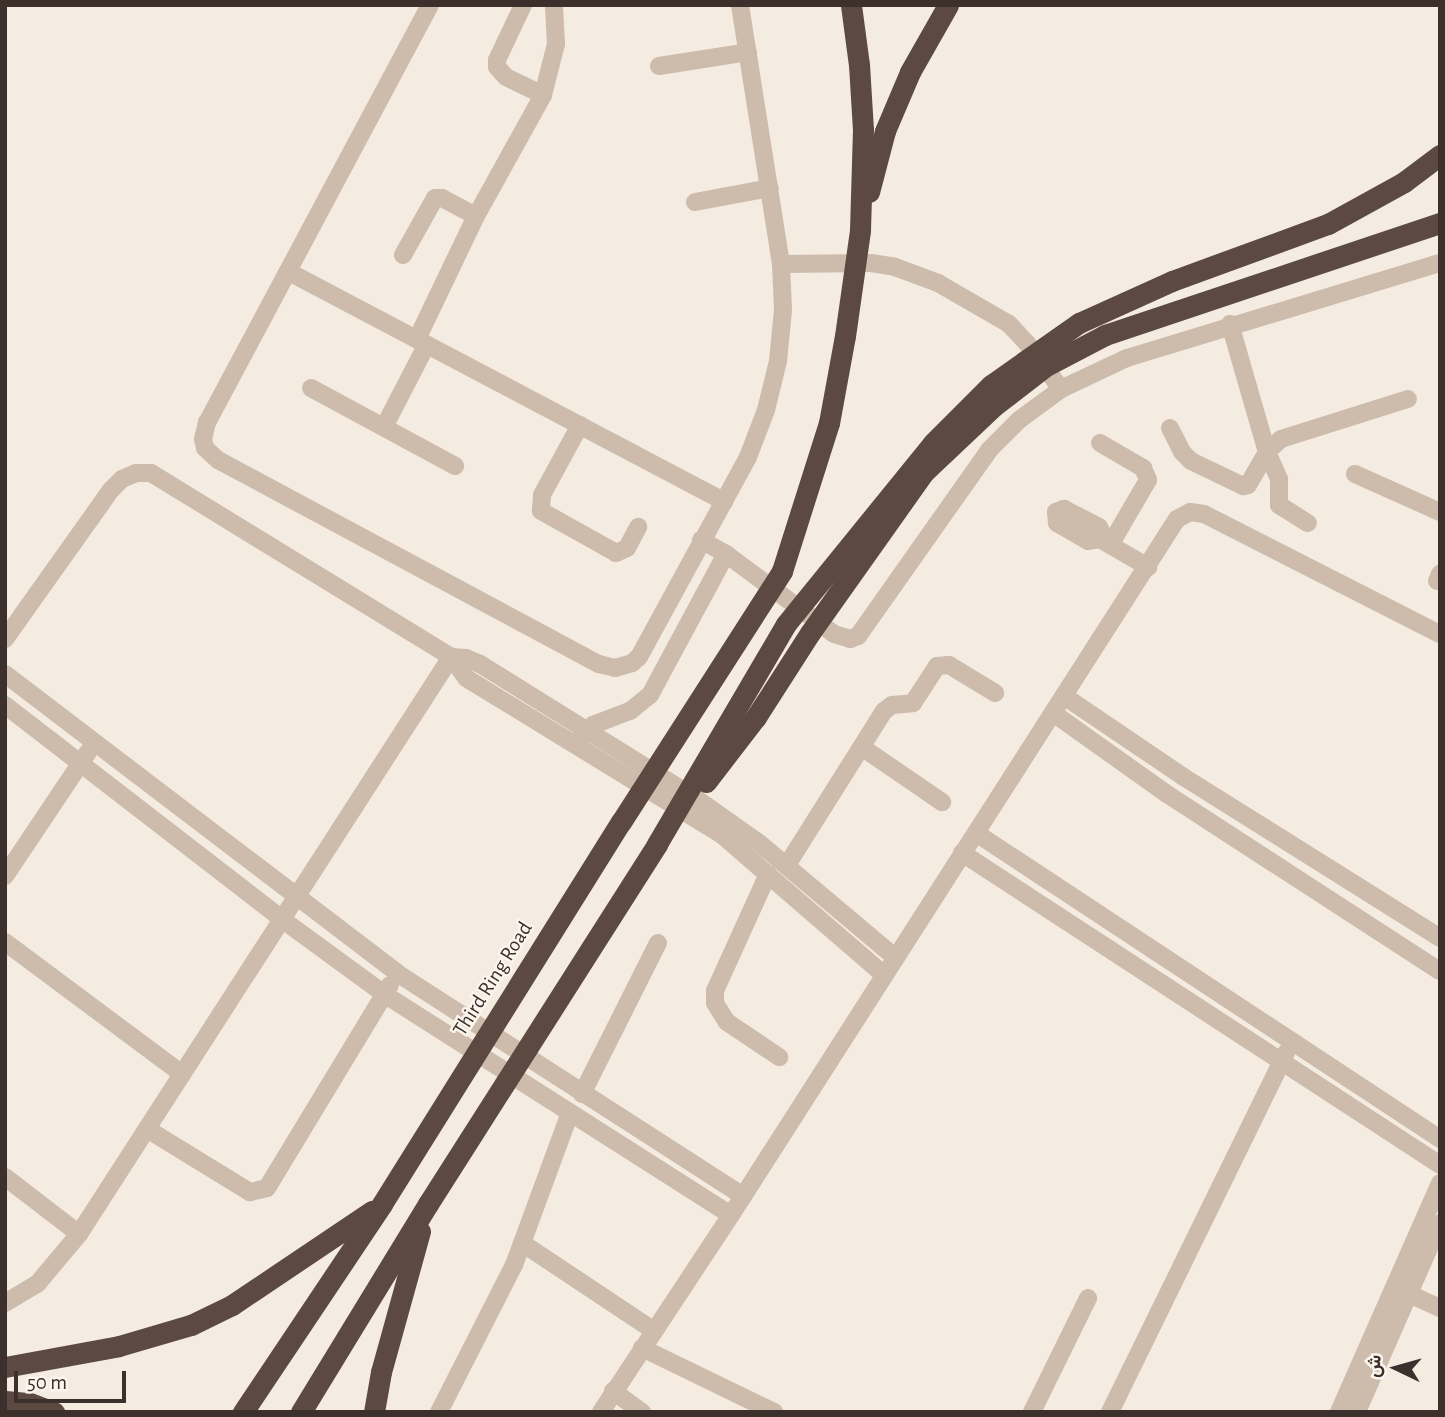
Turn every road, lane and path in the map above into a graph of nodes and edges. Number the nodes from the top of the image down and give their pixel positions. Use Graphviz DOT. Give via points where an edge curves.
graph roads {
  1 [pos="430,5"];
  2 [pos="523,5"];
  3 [pos="554,5"];
  4 [pos="740,5"];
  5 [pos="851,5"];
  6 [pos="948,5"];
  7 [pos="748,52"];
  8 [pos="659,66"];
  9 [pos="543,95"];
  10 [pos="1440,155"];
  11 [pos="769,188"];
  12 [pos="695,202"];
  13 [pos="476,216"];
  14 [pos="1440,223"];
  15 [pos="860,230"];
  16 [pos="403,255"];
  17 [pos="1440,263"];
  18 [pos="781,264"];
  19 [pos="289,272"];
  20 [pos="1230,324"];
  21 [pos="422,341"];
  22 [pos="311,388"];
  23 [pos="1060,389"];
  24 [pos="1408,399"];
  25 [pos="580,425"];
  26 [pos="384,427"];
  27 [pos="1170,428"];
  28 [pos="1100,443"];
  29 [pos="1267,452"];
  30 [pos="456,466"];
  31 [pos="1356,474"];
  32 [pos="724,502"];
  33 [pos="1440,512"];
  34 [pos="1308,523"];
  35 [pos="638,527"];
  36 [pos="701,540"];
  37 [pos="726,554"];
  38 [pos="1148,567"];
  39 [pos="1440,634"];
  40 [pos="5,639"];
  41 [pos="451,657"];
  42 [pos="5,674"];
  43 [pos="995,694"];
  44 [pos="1065,696"];
  45 [pos="5,705"];
  46 [pos="1053,713"];
  47 [pos="581,738"];
  48 [pos="94,743"];
  49 [pos="863,748"];
  50 [pos="82,762"];
  51 [pos="942,802"];
  52 [pos="976,833"];
  53 [pos="657,844"];
  54 [pos="962,853"];
  55 [pos="787,865"];
  56 [pos="768,874"];
  57 [pos="5,876"];
  58 [pos="296,898"];
  59 [pos="283,920"];
  60 [pos="1440,938"];
  61 [pos="5,942"];
  62 [pos="658,943"];
  63 [pos="895,957"];
  64 [pos="1440,971"];
  65 [pos="397,973"];
  66 [pos="884,975"];
  67 [pos="384,994"];
  68 [pos="1292,1041"];
  69 [pos="779,1057"];
  70 [pos="1282,1062"];
  71 [pos="182,1074"];
  72 [pos="582,1094"];
  73 [pos="570,1113"];
  74 [pos="146,1129"];
  75 [pos="1440,1139"];
  76 [pos="1440,1165"];
  77 [pos="5,1177"];
  78 [pos="1440,1183"];
  79 [pos="743,1196"];
  80 [pos="382,1204"];
  81 [pos="428,1204"];
  82 [pos="731,1215"];
  83 [pos="1440,1223"];
  84 [pos="79,1234"];
  85 [pos="522,1243"];
  86 [pos="1401,1290"];
  87 [pos="1088,1298"];
  88 [pos="5,1303"];
  89 [pos="1440,1308"];
  90 [pos="653,1330"];
  91 [pos="642,1348"];
  92 [pos="5,1367"];
  93 [pos="613,1391"];
  94 [pos="5,1401"];
  95 [pos="54,1412"];
  96 [pos="243,1412"];
  97 [pos="301,1412"];
  98 [pos="374,1412"];
  99 [pos="439,1412"];
  100 [pos="601,1412"];
  101 [pos="642,1412"];
  102 [pos="774,1412"];
  103 [pos="1032,1412"];
  104 [pos="1110,1412"];
  105 [pos="1339,1412"];
  106 [pos="1357,1412"];
  1 -- 19 [label="street"];
  2 -- 9 [label="street" via="497,67"];
  3 -- 9 [label="street" via="555,53"];
  4 -- 7 [label="street"];
  5 -- 15 [label="highway" via="863,130"];
  6 -- 15 [label="highway" via="910,72 885,131"];
  7 -- 8 [label="street"];
  7 -- 11 [label="street"];
  9 -- 13 [label="street"];
  10 -- 53 [label="highway" via="1341,218 1161,286 1079,323 991,385 933,443 786,624"];
  11 -- 12 [label="street"];
  11 -- 18 [label="street"];
  13 -- 16 [label="street" via="435,198"];
  13 -- 21 [label="street"];
  14 -- 53 [label="highway" via="1105,335 1046,366 994,405 924,472 756,718"];
  15 -- 80 [label="highway, Third Ring Road" via="829,423 782,571"];
  17 -- 20 [label="street"];
  18 -- 23 [label="street" via="871,263 938,283 1009,324"];
  18 -- 32 [label="street" via="783,310 772,385 748,457"];
  19 -- 21 [label="street"];
  19 -- 36 [label="street" via="204,430 205,448 218,460 599,664 615,668 639,657"];
  20 -- 23 [label="street" via="1127,358"];
  20 -- 29 [label="street"];
  21 -- 25 [label="street"];
  21 -- 26 [label="street"];
  22 -- 26 [label="street"];
  23 -- 37 [label="street" via="989,450 858,636 850,639 834,634"];
  24 -- 29 [label="street" via="1286,437"];
  25 -- 32 [label="street"];
  25 -- 35 [label="street" via="542,495 541,511 616,553 628,548"];
  26 -- 30 [label="street"];
  27 -- 29 [label="street" via="1191,461 1243,486 1248,485"];
  28 -- 38 [label="street" via="1143,468 1148,480 1105,542"];
  29 -- 34 [label="street" via="1279,479 1279,505"];
  31 -- 33 [label="street"];
  32 -- 36 [label="street"];
  36 -- 37 [label="street"];
  37 -- 47 [label="street" via="650,695 630,711 601,721"];
  38 -- 39 [label="street" via="1177,519 1197,512"];
  38 -- 44 [label="street"];
  40 -- 41 [label="street" via="111,490 136,473 151,473"];
  41 -- 47 [label="street" via="480,664"];
  41 -- 58 [label="street"];
  42 -- 48 [label="street"];
  43 -- 49 [label="street" via="941,664 913,703 888,707"];
  44 -- 46 [label="street"];
  44 -- 60 [label="street" via="1182,776"];
  45 -- 50 [label="street"];
  46 -- 52 [label="street"];
  46 -- 64 [label="street" via="1201,817"];
  47 -- 55 [label="street" via="733,823"];
  47 -- 56 [label="street" via="722,835"];
  48 -- 50 [label="street"];
  48 -- 58 [label="street"];
  49 -- 51 [label="street"];
  49 -- 55 [label="street"];
  50 -- 57 [label="street"];
  50 -- 59 [label="street"];
  52 -- 54 [label="street"];
  52 -- 68 [label="street"];
  53 -- 81 [label="highway"];
  54 -- 63 [label="street"];
  54 -- 70 [label="street"];
  55 -- 63 [label="street"];
  56 -- 66 [label="street"];
  56 -- 69 [label="street" via="715,991 715,1003 727,1022"];
  58 -- 59 [label="street"];
  58 -- 65 [label="street"];
  59 -- 67 [label="street"];
  59 -- 71 [label="street"];
  61 -- 71 [label="street"];
  62 -- 72 [label="street"];
  63 -- 66 [label="street"];
  65 -- 67 [label="street"];
  65 -- 72 [label="street"];
  66 -- 79 [label="street"];
  67 -- 73 [label="street"];
  67 -- 74 [label="street" via="267,1188 250,1192"];
  68 -- 70 [label="street"];
  68 -- 75 [label="street"];
  70 -- 76 [label="street"];
  70 -- 104 [label="street"];
  71 -- 74 [label="street"];
  72 -- 79 [label="street"];
  73 -- 82 [label="street"];
  73 -- 85 [label="street"];
  74 -- 84 [label="street"];
  77 -- 84 [label="street"];
  78 -- 86 [label="street"];
  79 -- 82 [label="street"];
  80 -- 92 [label="highway" via="232,1305 191,1325 119,1346"];
  80 -- 96 [label="highway, Third Ring Road"];
  81 -- 97 [label="highway"];
  81 -- 98 [label="highway"];
  82 -- 90 [label="street"];
  83 -- 86 [label="street"];
  84 -- 88 [label="street" via="38,1283"];
  85 -- 90 [label="street"];
  85 -- 99 [label="street"];
  86 -- 89 [label="street"];
  86 -- 105 [label="street"];
  86 -- 106 [label="street"];
  87 -- 103 [label="street"];
  90 -- 91 [label="street"];
  91 -- 93 [label="street"];
  91 -- 102 [label="street"];
  93 -- 100 [label="street"];
  93 -- 101 [label="street"];
  94 -- 95 [label="highway" via="30,1403"];
}
